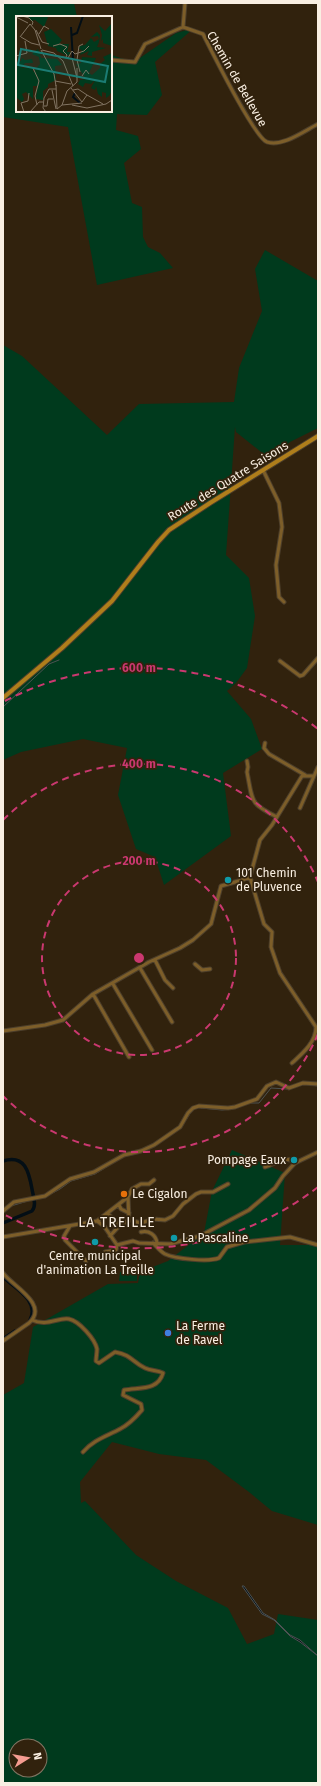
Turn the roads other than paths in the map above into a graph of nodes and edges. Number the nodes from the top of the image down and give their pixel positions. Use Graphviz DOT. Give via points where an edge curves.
graph roads {
  1 [pos="185,3"];
  2 [pos="183,27"];
  3 [pos="112,60"];
  4 [pos="318,124"];
  5 [pos="318,436"];
  6 [pos="263,470"];
  7 [pos="284,602"];
  8 [pos="318,658"];
  9 [pos="280,662"];
  10 [pos="3,698"];
  11 [pos="265,743"];
  12 [pos="247,762"];
  13 [pos="318,767"];
  14 [pos="305,775"];
  15 [pos="314,776"];
  16 [pos="300,808"];
  17 [pos="277,817"];
  18 [pos="250,877"];
  19 [pos="154,960"];
  20 [pos="195,964"];
  21 [pos="140,968"];
  22 [pos="210,969"];
  23 [pos="113,984"];
  24 [pos="173,988"];
  25 [pos="93,994"];
  26 [pos="172,1022"];
  27 [pos="3,1031"];
  28 [pos="152,1050"];
  29 [pos="129,1057"];
  30 [pos="292,1063"];
  31 [pos="318,1084"];
  32 [pos="318,1152"];
  33 [pos="295,1163"];
  34 [pos="265,1167"];
  35 [pos="154,1180"];
  36 [pos="228,1184"];
  37 [pos="128,1197"];
  38 [pos="119,1204"];
  39 [pos="3,1211"];
  40 [pos="107,1213"];
  41 [pos="129,1213"];
  42 [pos="130,1220"];
  43 [pos="97,1221"];
  44 [pos="70,1226"];
  45 [pos="120,1226"];
  46 [pos="141,1232"];
  47 [pos="110,1236"];
  48 [pos="3,1237"];
  49 [pos="155,1243"];
  50 [pos="118,1245"];
  51 [pos="318,1246"];
  52 [pos="105,1252"];
  53 [pos="86,1261"];
  54 [pos="3,1273"];
  55 [pos="32,1320"];
  56 [pos="3,1341"];
  57 [pos="83,1452"];
  1 -- 2 [label="street"];
  2 -- 3 [label="street" via="145,44 135,62"];
  2 -- 4 [label="street, Chemin de Bellevue" via="203,34 247,116 264,140 282,142"];
  5 -- 6 [label="main road, Route des Quatre Saisons"];
  6 -- 7 [label="street" via="279,503 282,527 276,565 279,597"];
  6 -- 10 [label="main road, Route des Quatre Saisons" via="169,530 112,601"];
  8 -- 9 [label="street" via="303,676"];
  11 -- 14 [label="street" via="264,748 269,754"];
  12 -- 17 [label="street" via="254,804"];
  13 -- 15 [label="street"];
  14 -- 15 [label="street"];
  14 -- 17 [label="street"];
  15 -- 16 [label="street"];
  17 -- 18 [label="street" via="260,840"];
  18 -- 19 [label="street" via="221,886 210,926 180,948"];
  18 -- 30 [label="street" via="264,924 272,932 271,947 280,973 316,1027 316,1033 306,1050"];
  19 -- 21 [label="street"];
  19 -- 24 [label="street" via="165,980"];
  20 -- 22 [label="street" via="202,970"];
  21 -- 23 [label="street"];
  21 -- 26 [label="street"];
  23 -- 25 [label="street"];
  23 -- 28 [label="street"];
  25 -- 27 [label="street" via="63,1020 45,1026"];
  25 -- 29 [label="street"];
  31 -- 39 [label="street" via="303,1083 289,1088 276,1082 267,1086 257,1099 235,1107 193,1108 180,1127 154,1145 124,1155 94,1172 70,1179 45,1196 14,1202"];
  32 -- 33 [label="street"];
  33 -- 34 [label="street" via="286,1158"];
  33 -- 49 [label="street" via="275,1188 249,1210 200,1236 180,1242"];
  35 -- 37 [label="street" via="132,1189"];
  36 -- 42 [label="street" via="212,1192 196,1194 173,1216 165,1220 153,1219 141,1223"];
  37 -- 38 [label="street"];
  37 -- 41 [label="street"];
  38 -- 40 [label="street"];
  38 -- 41 [label="street" via="121,1209"];
  40 -- 43 [label="street"];
  40 -- 45 [label="street"];
  41 -- 42 [label="street"];
  42 -- 45 [label="street"];
  43 -- 44 [label="street"];
  43 -- 47 [label="street"];
  44 -- 48 [label="street"];
  44 -- 53 [label="street" via="64,1236 65,1240"];
  45 -- 47 [label="street"];
  46 -- 49 [label="street" via="151,1233 156,1237"];
  47 -- 50 [label="street"];
  49 -- 50 [label="street" via="138,1243 133,1240"];
  49 -- 51 [label="street" via="167,1255 185,1260 219,1258 231,1245 290,1237"];
  50 -- 52 [label="street" via="116,1250"];
  54 -- 55 [label="street" via="31,1300 34,1306"];
  55 -- 56 [label="street"];
  55 -- 57 [label="street" via="50,1323 69,1319 77,1323 94,1342 97,1349 96,1361 99,1363 115,1352 126,1354 146,1369 163,1373 162,1378 150,1388 124,1390 123,1396 141,1404 142,1410 122,1428 105,1435"];
}
